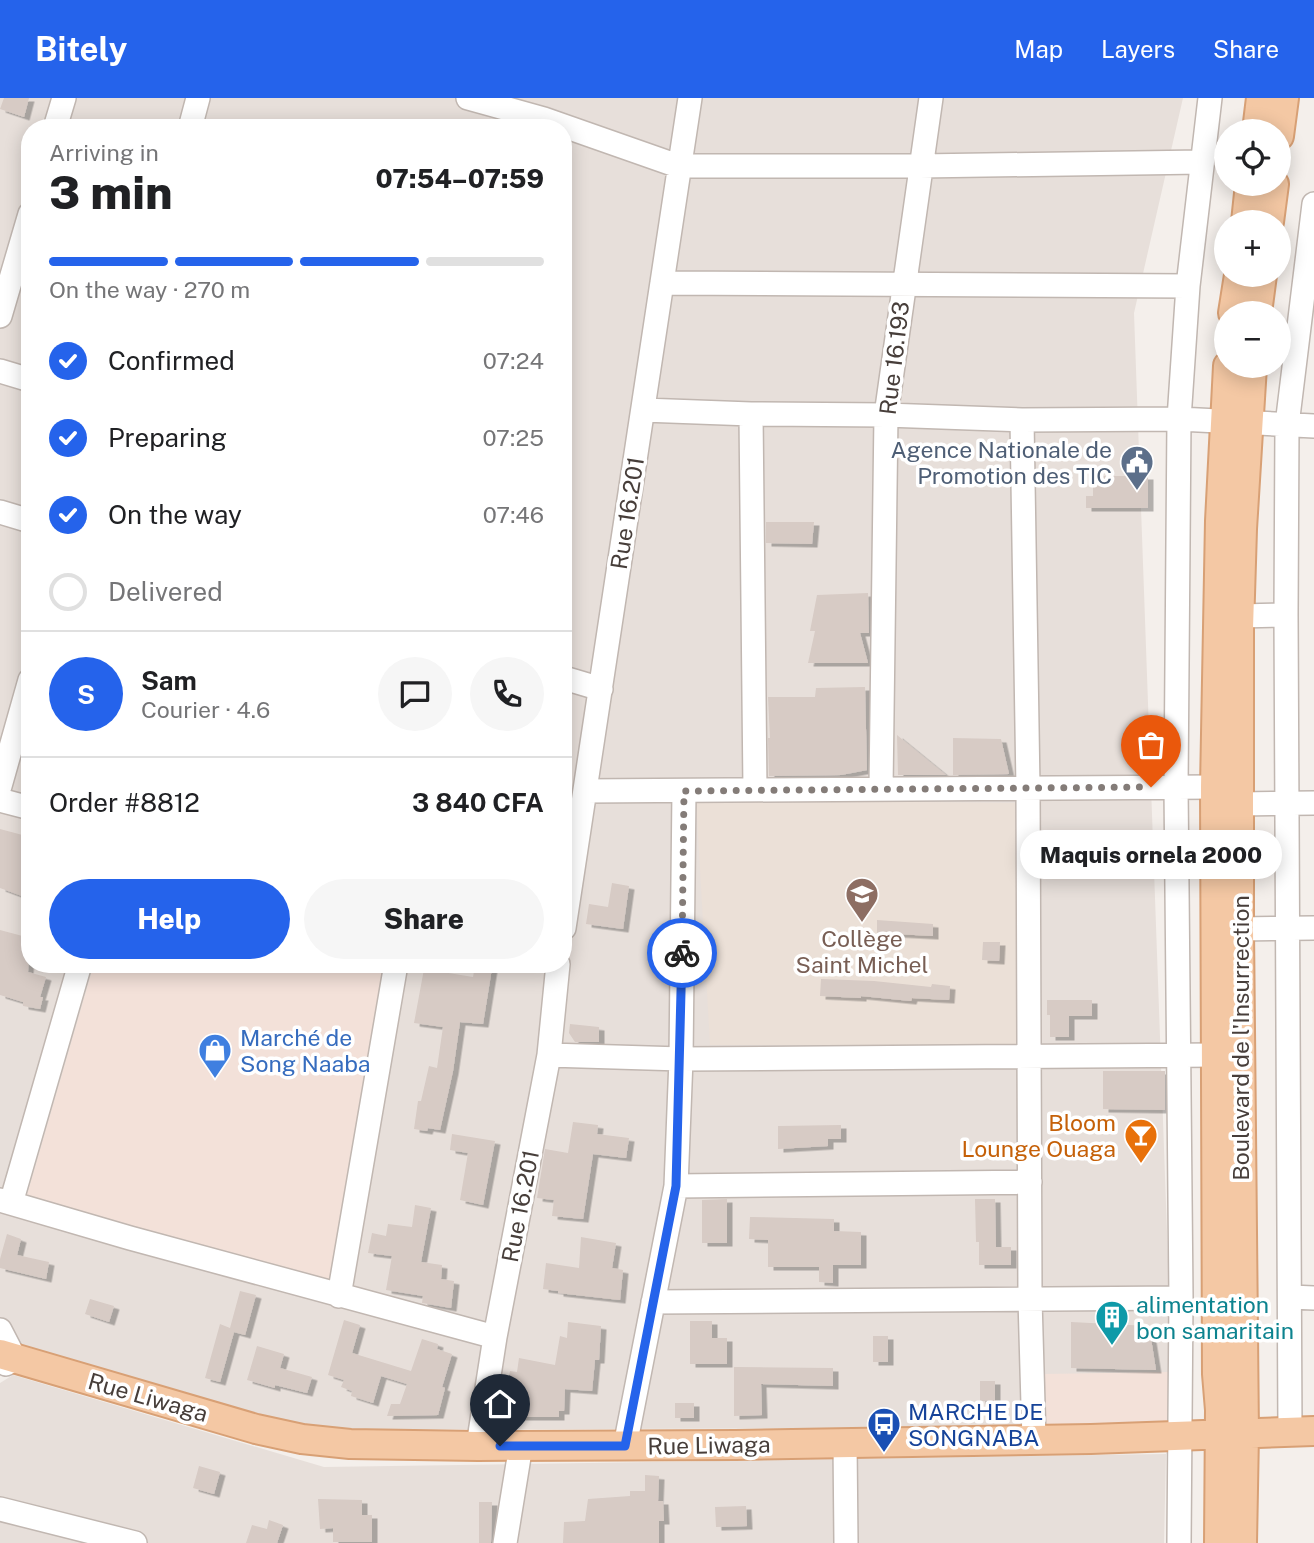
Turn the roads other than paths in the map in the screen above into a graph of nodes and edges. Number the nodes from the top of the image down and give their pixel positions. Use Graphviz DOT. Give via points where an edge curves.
graph roads {
  1 [pos="64,98"];
  2 [pos="198,98"];
  3 [pos="468,98"];
  4 [pos="690,98"];
  5 [pos="931,98"];
  6 [pos="1210,98"];
  7 [pos="1261,98"];
  8 [pos="1284,98"];
  9 [pos="545,115"];
  10 [pos="58,119"];
  11 [pos="192,119"];
  12 [pos="1258,119"];
  13 [pos="1281,119"];
  14 [pos="572,125"];
  15 [pos="1202,162"];
  16 [pos="678,166"];
  17 [pos="920,166"];
  18 [pos="1314,204"];
  19 [pos="21,245"];
  20 [pos="662,284"];
  21 [pos="904,285"];
  22 [pos="1188,286"];
  23 [pos="0,316"];
  24 [pos="0,371"];
  25 [pos="21,377"];
  26 [pos="1230,378"];
  27 [pos="1249,378"];
  28 [pos="643,410"];
  29 [pos="751,414"];
  30 [pos="886,415"];
  31 [pos="1179,419"];
  32 [pos="1022,420"];
  33 [pos="1237,421"];
  34 [pos="1287,425"];
  35 [pos="1314,426"];
  36 [pos="0,512"];
  37 [pos="21,518"];
  38 [pos="1286,615"];
  39 [pos="1239,617"];
  40 [pos="572,680"];
  41 [pos="601,689"];
  42 [pos="21,712"];
  43 [pos="0,786"];
  44 [pos="1176,787"];
  45 [pos="1215,787"];
  46 [pos="881,788"];
  47 [pos="1028,788"];
  48 [pos="755,790"];
  49 [pos="684,791"];
  50 [pos="585,792"];
  51 [pos="0,800"];
  52 [pos="1287,803"];
  53 [pos="1314,803"];
  54 [pos="1239,804"];
  55 [pos="21,806"];
  56 [pos="572,826"];
  57 [pos="1288,928"];
  58 [pos="1314,928"];
  59 [pos="1239,929"];
  60 [pos="77,973"];
  61 [pos="394,973"];
  62 [pos="557,973"];
  63 [pos="549,1055"];
  64 [pos="1217,1055"];
  65 [pos="1029,1056"];
  66 [pos="1179,1056"];
  67 [pos="681,1059"];
  68 [pos="1030,1182"];
  69 [pos="676,1186"];
  70 [pos="5,1201"];
  71 [pos="339,1296"];
  72 [pos="1290,1297"];
  73 [pos="1314,1297"];
  74 [pos="1181,1298"];
  75 [pos="1030,1299"];
  76 [pos="653,1302"];
  77 [pos="0,1331"];
  78 [pos="495,1337"];
  79 [pos="5,1360"];
  80 [pos="1302,1432"];
  81 [pos="1232,1434"];
  82 [pos="1181,1436"];
  83 [pos="1034,1440"];
  84 [pos="845,1443"];
  85 [pos="522,1445"];
  86 [pos="478,1446"];
  87 [pos="625,1446"];
  88 [pos="0,1509"];
  89 [pos="135,1543"];
  90 [pos="505,1543"];
  91 [pos="846,1543"];
  92 [pos="1179,1543"];
  93 [pos="1219,1543"];
  94 [pos="1242,1543"];
  1 -- 10 [label="street"];
  2 -- 11 [label="street"];
  3 -- 9 [label="street"];
  4 -- 16 [label="street, Rue 16.201"];
  5 -- 17 [label="street, Rue 16.193"];
  6 -- 15 [label="street"];
  7 -- 12 [label="main road"];
  8 -- 13 [label="main road"];
  14 -- 16 [label="street"];
  15 -- 17 [label="street"];
  15 -- 22 [label="street"];
  16 -- 17 [label="street"];
  16 -- 20 [label="street, Rue 16.201"];
  17 -- 21 [label="street, Rue 16.193"];
  18 -- 34 [label="street"];
  19 -- 23 [label="street"];
  20 -- 21 [label="street"];
  20 -- 28 [label="street, Rue 16.201"];
  21 -- 22 [label="street"];
  21 -- 30 [label="street, Rue 16.193"];
  22 -- 31 [label="street"];
  24 -- 25 [label="street"];
  26 -- 33 [label="main road, Boulevard de l'Insurrection"];
  27 -- 33 [label="main road, Boulevard de l'Insurrection"];
  28 -- 29 [label="street"];
  28 -- 41 [label="street, Rue 16.201"];
  29 -- 30 [label="street"];
  29 -- 48 [label="street"];
  30 -- 32 [label="street"];
  30 -- 46 [label="street, Rue 16.193"];
  31 -- 32 [label="street"];
  31 -- 33 [label="street"];
  31 -- 44 [label="street"];
  32 -- 47 [label="street"];
  33 -- 34 [label="street"];
  33 -- 39 [label="main road, Boulevard de l'Insurrection"];
  33 -- 45 [label="main road, Boulevard de l'Insurrection" via="1220,521"];
  34 -- 35 [label="street"];
  34 -- 38 [label="street"];
  36 -- 37 [label="street"];
  38 -- 39 [label="street"];
  38 -- 52 [label="street"];
  39 -- 54 [label="main road, Boulevard de l'Insurrection"];
  40 -- 41 [label="street"];
  41 -- 50 [label="street, Rue 16.201"];
  42 -- 43 [label="street"];
  44 -- 45 [label="street"];
  44 -- 47 [label="street"];
  44 -- 66 [label="street"];
  45 -- 64 [label="main road, Boulevard de l'Insurrection"];
  46 -- 47 [label="street"];
  46 -- 48 [label="street"];
  47 -- 65 [label="street"];
  48 -- 49 [label="street"];
  49 -- 50 [label="street"];
  49 -- 67 [label="street"];
  50 -- 56 [label="street, Rue 16.201"];
  51 -- 55 [label="street"];
  52 -- 53 [label="street"];
  52 -- 54 [label="street"];
  52 -- 57 [label="street"];
  54 -- 59 [label="main road, Boulevard de l'Insurrection"];
  57 -- 58 [label="street"];
  57 -- 59 [label="street"];
  57 -- 72 [label="street"];
  59 -- 81 [label="main road, Boulevard de l'Insurrection"];
  60 -- 70 [label="street"];
  61 -- 71 [label="street"];
  62 -- 63 [label="street, Rue 16.201"];
  63 -- 67 [label="street"];
  63 -- 78 [label="street, Rue 16.201"];
  64 -- 66 [label="street"];
  64 -- 81 [label="main road, Boulevard de l'Insurrection"];
  65 -- 66 [label="street"];
  65 -- 67 [label="street"];
  65 -- 68 [label="street"];
  66 -- 74 [label="street"];
  67 -- 69 [label="street"];
  68 -- 69 [label="street"];
  68 -- 75 [label="street"];
  69 -- 76 [label="street"];
  70 -- 71 [label="street"];
  71 -- 78 [label="street"];
  72 -- 73 [label="street"];
  72 -- 80 [label="street"];
  74 -- 75 [label="street"];
  74 -- 82 [label="street"];
  75 -- 76 [label="street"];
  75 -- 83 [label="street"];
  76 -- 87 [label="street"];
  77 -- 79 [label="street"];
  78 -- 86 [label="street, Rue 16.201"];
  79 -- 86 [label="main road, Rue Liwaga" via="302,1439"];
  80 -- 81 [label="main road, Rue Liwaga"];
  81 -- 82 [label="main road, Rue Liwaga"];
  81 -- 93 [label="main road, Boulevard de l'Insurrection"];
  81 -- 94 [label="main road, Boulevard de l'Insurrection"];
  82 -- 83 [label="main road, Rue Liwaga"];
  82 -- 92 [label="street"];
  83 -- 84 [label="main road, Rue Liwaga"];
  84 -- 87 [label="main road, Rue Liwaga"];
  84 -- 91 [label="street"];
  85 -- 86 [label="main road, Rue Liwaga"];
  85 -- 87 [label="main road, Rue Liwaga"];
  85 -- 90 [label="street"];
  88 -- 89 [label="street"];
}
